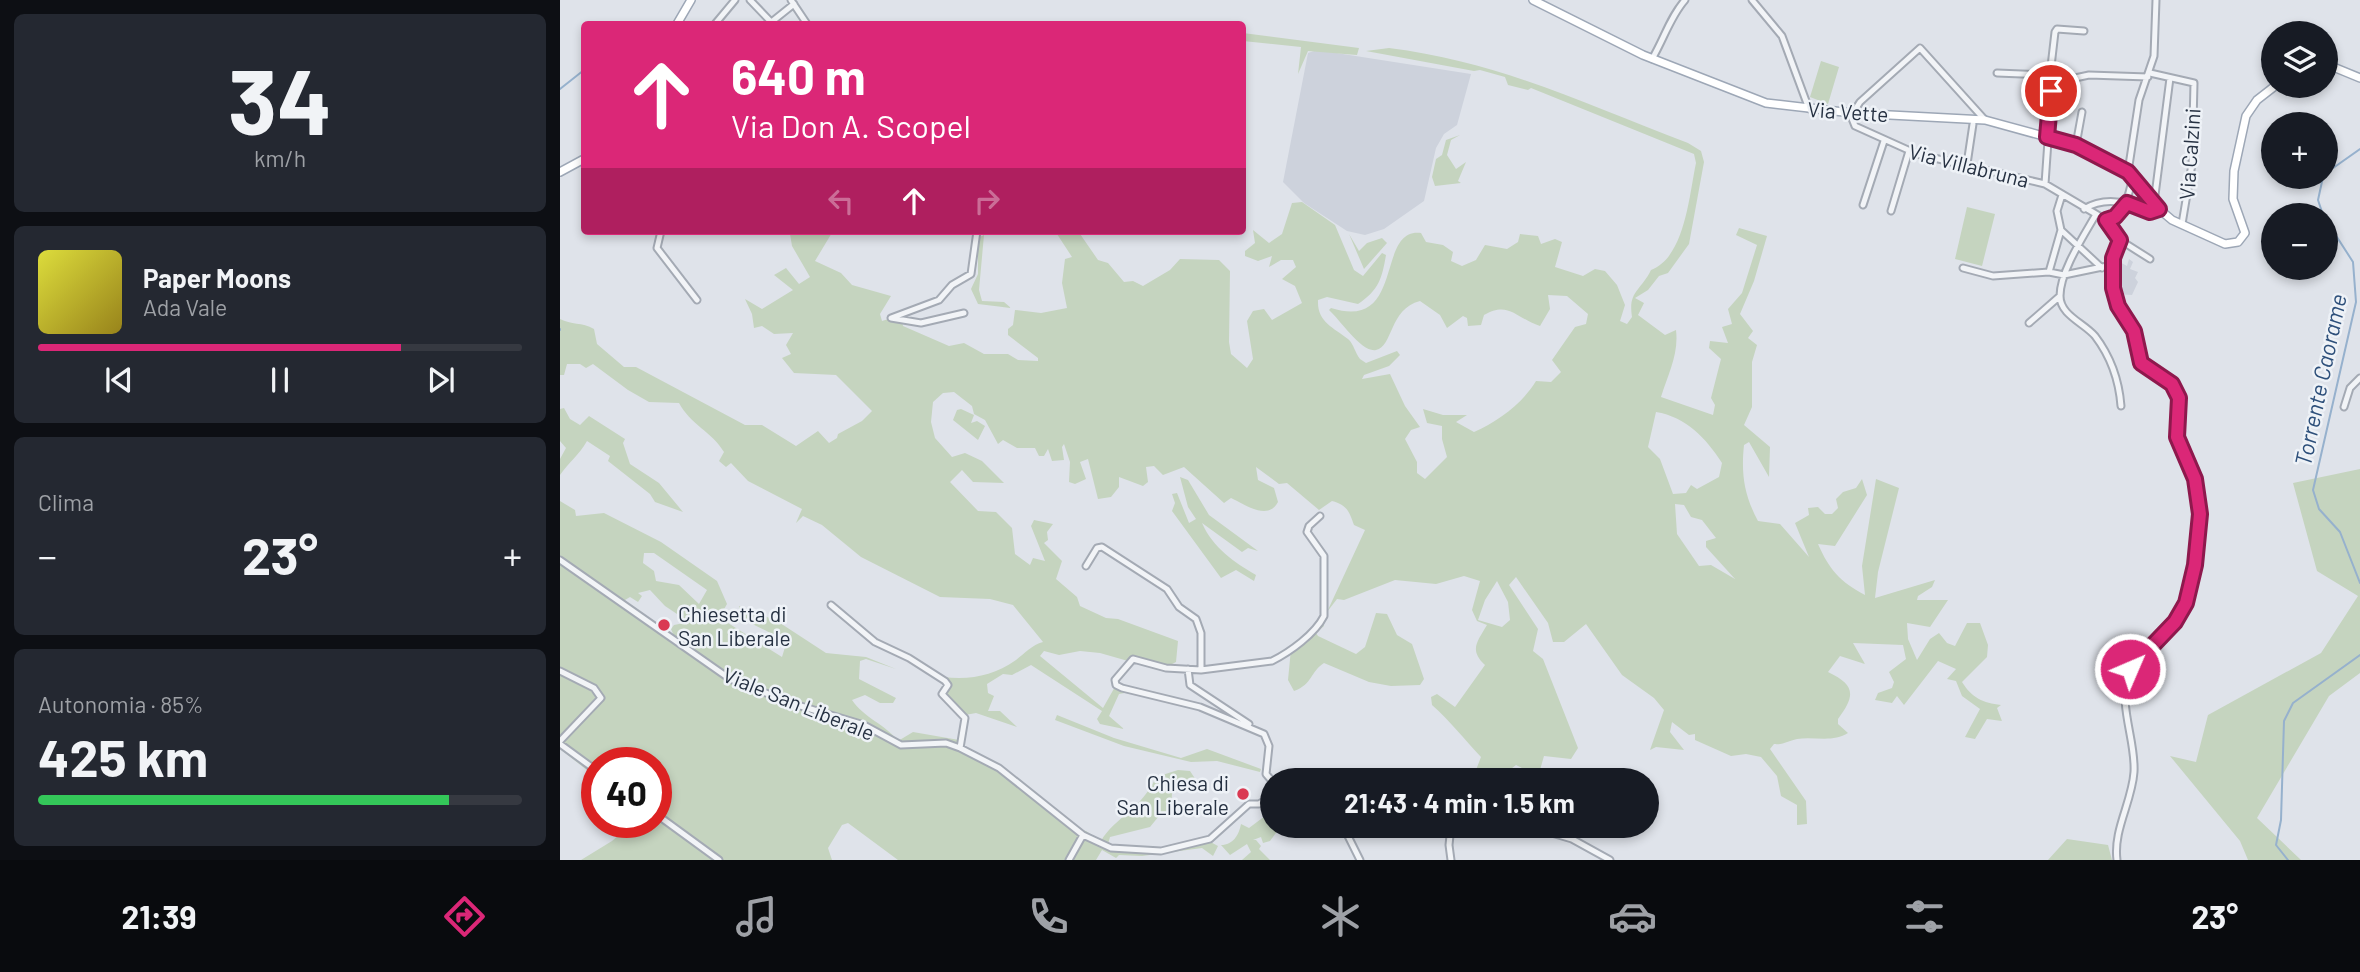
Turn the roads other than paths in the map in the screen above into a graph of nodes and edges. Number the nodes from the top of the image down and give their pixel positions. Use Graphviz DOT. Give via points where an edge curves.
graph roads {
  1 [pos="691,0"];
  2 [pos="735,0"];
  3 [pos="750,0"];
  4 [pos="1533,0"];
  5 [pos="1685,0"];
  6 [pos="1752,0"];
  7 [pos="2156,0"];
  8 [pos="793,2"];
  9 [pos="679,21"];
  10 [pos="718,21"];
  11 [pos="768,21"];
  12 [pos="774,21"];
  13 [pos="805,21"];
  14 [pos="2084,31"];
  15 [pos="1652,59"];
  16 [pos="2338,69"];
  17 [pos="1997,73"];
  18 [pos="2050,75"];
  19 [pos="2149,75"];
  20 [pos="2170,78"];
  21 [pos="2360,78"];
  22 [pos="2052,83"];
  23 [pos="2261,97"];
  24 [pos="1805,109"];
  25 [pos="1980,110"];
  26 [pos="2082,112"];
  27 [pos="1852,113"];
  28 [pos="1985,120"];
  29 [pos="1974,121"];
  30 [pos="2047,137"];
  31 [pos="1884,141"];
  32 [pos="2076,145"];
  33 [pos="1909,151"];
  34 [pos="581,161"];
  35 [pos="1967,164"];
  36 [pos="560,172"];
  37 [pos="2131,174"];
  38 [pos="2045,184"];
  39 [pos="2062,195"];
  40 [pos="2127,203"];
  41 [pos="1863,205"];
  42 [pos="2156,206"];
  43 [pos="2084,209"];
  44 [pos="1891,211"];
  45 [pos="2095,216"];
  46 [pos="2106,220"];
  47 [pos="2182,224"];
  48 [pos="2061,230"];
  49 [pos="660,235"];
  50 [pos="976,235"];
  51 [pos="2120,240"];
  52 [pos="2080,247"];
  53 [pos="2150,259"];
  54 [pos="2112,265"];
  55 [pos="1963,268"];
  56 [pos="2102,268"];
  57 [pos="2049,272"];
  58 [pos="2064,275"];
  59 [pos="2060,296"];
  60 [pos="696,300"];
  61 [pos="964,313"];
  62 [pos="2029,323"];
  63 [pos="2360,378"];
  64 [pos="2121,406"];
  65 [pos="2344,407"];
  66 [pos="1320,516"];
  67 [pos="560,560"];
  68 [pos="1086,566"];
  69 [pos="831,605"];
  70 [pos="1188,669"];
  71 [pos="1201,670"];
  72 [pos="560,671"];
  73 [pos="1268,738"];
  74 [pos="560,743"];
  75 [pos="960,748"];
  76 [pos="581,759"];
  77 [pos="1266,768"];
  78 [pos="1260,802"];
  79 [pos="672,826"];
  80 [pos="1083,835"];
  81 [pos="1349,838"];
  82 [pos="1450,838"];
  83 [pos="1569,838"];
  84 [pos="719,860"];
  85 [pos="1069,860"];
  86 [pos="1360,860"];
  87 [pos="1451,860"];
  88 [pos="1610,860"];
  89 [pos="2117,860"];
  1 -- 9 [label="main road"];
  2 -- 10 [label="street"];
  3 -- 11 [label="street"];
  4 -- 15 [label="main road, Via Vette"];
  5 -- 15 [label="street"];
  6 -- 24 [label="street" via="1782,36"];
  7 -- 19 [label="street"];
  8 -- 12 [label="street"];
  8 -- 13 [label="street"];
  14 -- 18 [label="street" via="2057,29"];
  15 -- 24 [label="main road, Via Vette" via="1766,103"];
  16 -- 21 [label="main road"];
  17 -- 18 [label="street"];
  18 -- 22 [label="street"];
  19 -- 20 [label="street"];
  19 -- 22 [label="street" via="2089,75"];
  19 -- 37 [label="street" via="2138,100"];
  20 -- 42 [label="street"];
  20 -- 47 [label="street, Via Calzini" via="2194,83 2192,164"];
  22 -- 30 [label="street"];
  23 -- 47 [label="main road, Via Vette" via="2246,116 2234,171 2232,195 2244,237 2225,244"];
  24 -- 27 [label="main road, Via Vette"];
  25 -- 27 [label="street" via="1920,48"];
  25 -- 28 [label="street"];
  25 -- 29 [label="street"];
  26 -- 32 [label="street"];
  27 -- 29 [label="main road, Via Vette"];
  27 -- 31 [label="street, Via Villabruna" via="1855,125"];
  28 -- 29 [label="main road, Via Vette"];
  28 -- 30 [label="main road, Via Vette"];
  29 -- 35 [label="street"];
  30 -- 32 [label="main road, Via Vette"];
  30 -- 38 [label="street"];
  31 -- 33 [label="street, Via Villabruna"];
  31 -- 41 [label="street"];
  32 -- 37 [label="main road, Via Vette"];
  33 -- 35 [label="street, Via Villabruna"];
  33 -- 44 [label="street"];
  34 -- 36 [label="main road"];
  35 -- 38 [label="street, Via Villabruna"];
  37 -- 40 [label="street"];
  37 -- 42 [label="main road, Via Vette"];
  38 -- 39 [label="street, Via Villabruna"];
  39 -- 43 [label="street, Via Villabruna"];
  39 -- 48 [label="street" via="2057,211"];
  40 -- 42 [label="street" via="2150,212"];
  40 -- 43 [label="street" via="2102,201"];
  40 -- 46 [label="street"];
  42 -- 47 [label="main road, Via Vette"];
  43 -- 45 [label="street, Via Villabruna"];
  45 -- 46 [label="street, Via Villabruna"];
  45 -- 52 [label="street"];
  46 -- 51 [label="street"];
  48 -- 52 [label="street"];
  48 -- 57 [label="street"];
  49 -- 60 [label="street" via="657,247"];
  50 -- 61 [label="street" via="971,274 939,300 891,318 921,323"];
  51 -- 53 [label="street"];
  51 -- 54 [label="street"];
  52 -- 56 [label="street"];
  52 -- 58 [label="street"];
  54 -- 56 [label="street"];
  54 -- 89 [label="street" via="2116,301 2134,331 2141,363 2172,384 2179,398 2177,437 2200,495 2198,545 2186,603 2175,622 2133,663 2127,675 2134,772 2118,835"];
  55 -- 57 [label="street" via="1998,276"];
  56 -- 58 [label="street"];
  57 -- 58 [label="street"];
  58 -- 59 [label="street"];
  59 -- 62 [label="street"];
  59 -- 64 [label="street" via="2065,310 2102,346 2119,383"];
  63 -- 65 [label="street" via="2350,388"];
  66 -- 71 [label="street" via="1307,533 1324,556 1325,608 1320,624 1272,661"];
  67 -- 75 [label="street, Viale San Liberale" via="730,679 864,725 901,745 946,743"];
  68 -- 71 [label="street" via="1102,547 1167,589 1179,607 1196,619"];
  69 -- 75 [label="street" via="875,642 945,681 944,698 965,718"];
  70 -- 71 [label="street"];
  70 -- 73 [label="street" via="1190,685"];
  70 -- 73 [label="street" via="1133,659 1115,680 1116,685 1214,712"];
  72 -- 74 [label="street" via="594,688 601,698"];
  73 -- 77 [label="street"];
  74 -- 76 [label="street"];
  75 -- 80 [label="street, Viale San Liberale" via="999,768"];
  78 -- 80 [label="street, Viale San Liberale" via="1249,804 1210,839 1161,851 1111,848"];
  79 -- 84 [label="street"];
  80 -- 85 [label="street"];
  81 -- 86 [label="street"];
  82 -- 87 [label="street"];
  83 -- 88 [label="street"];
}
